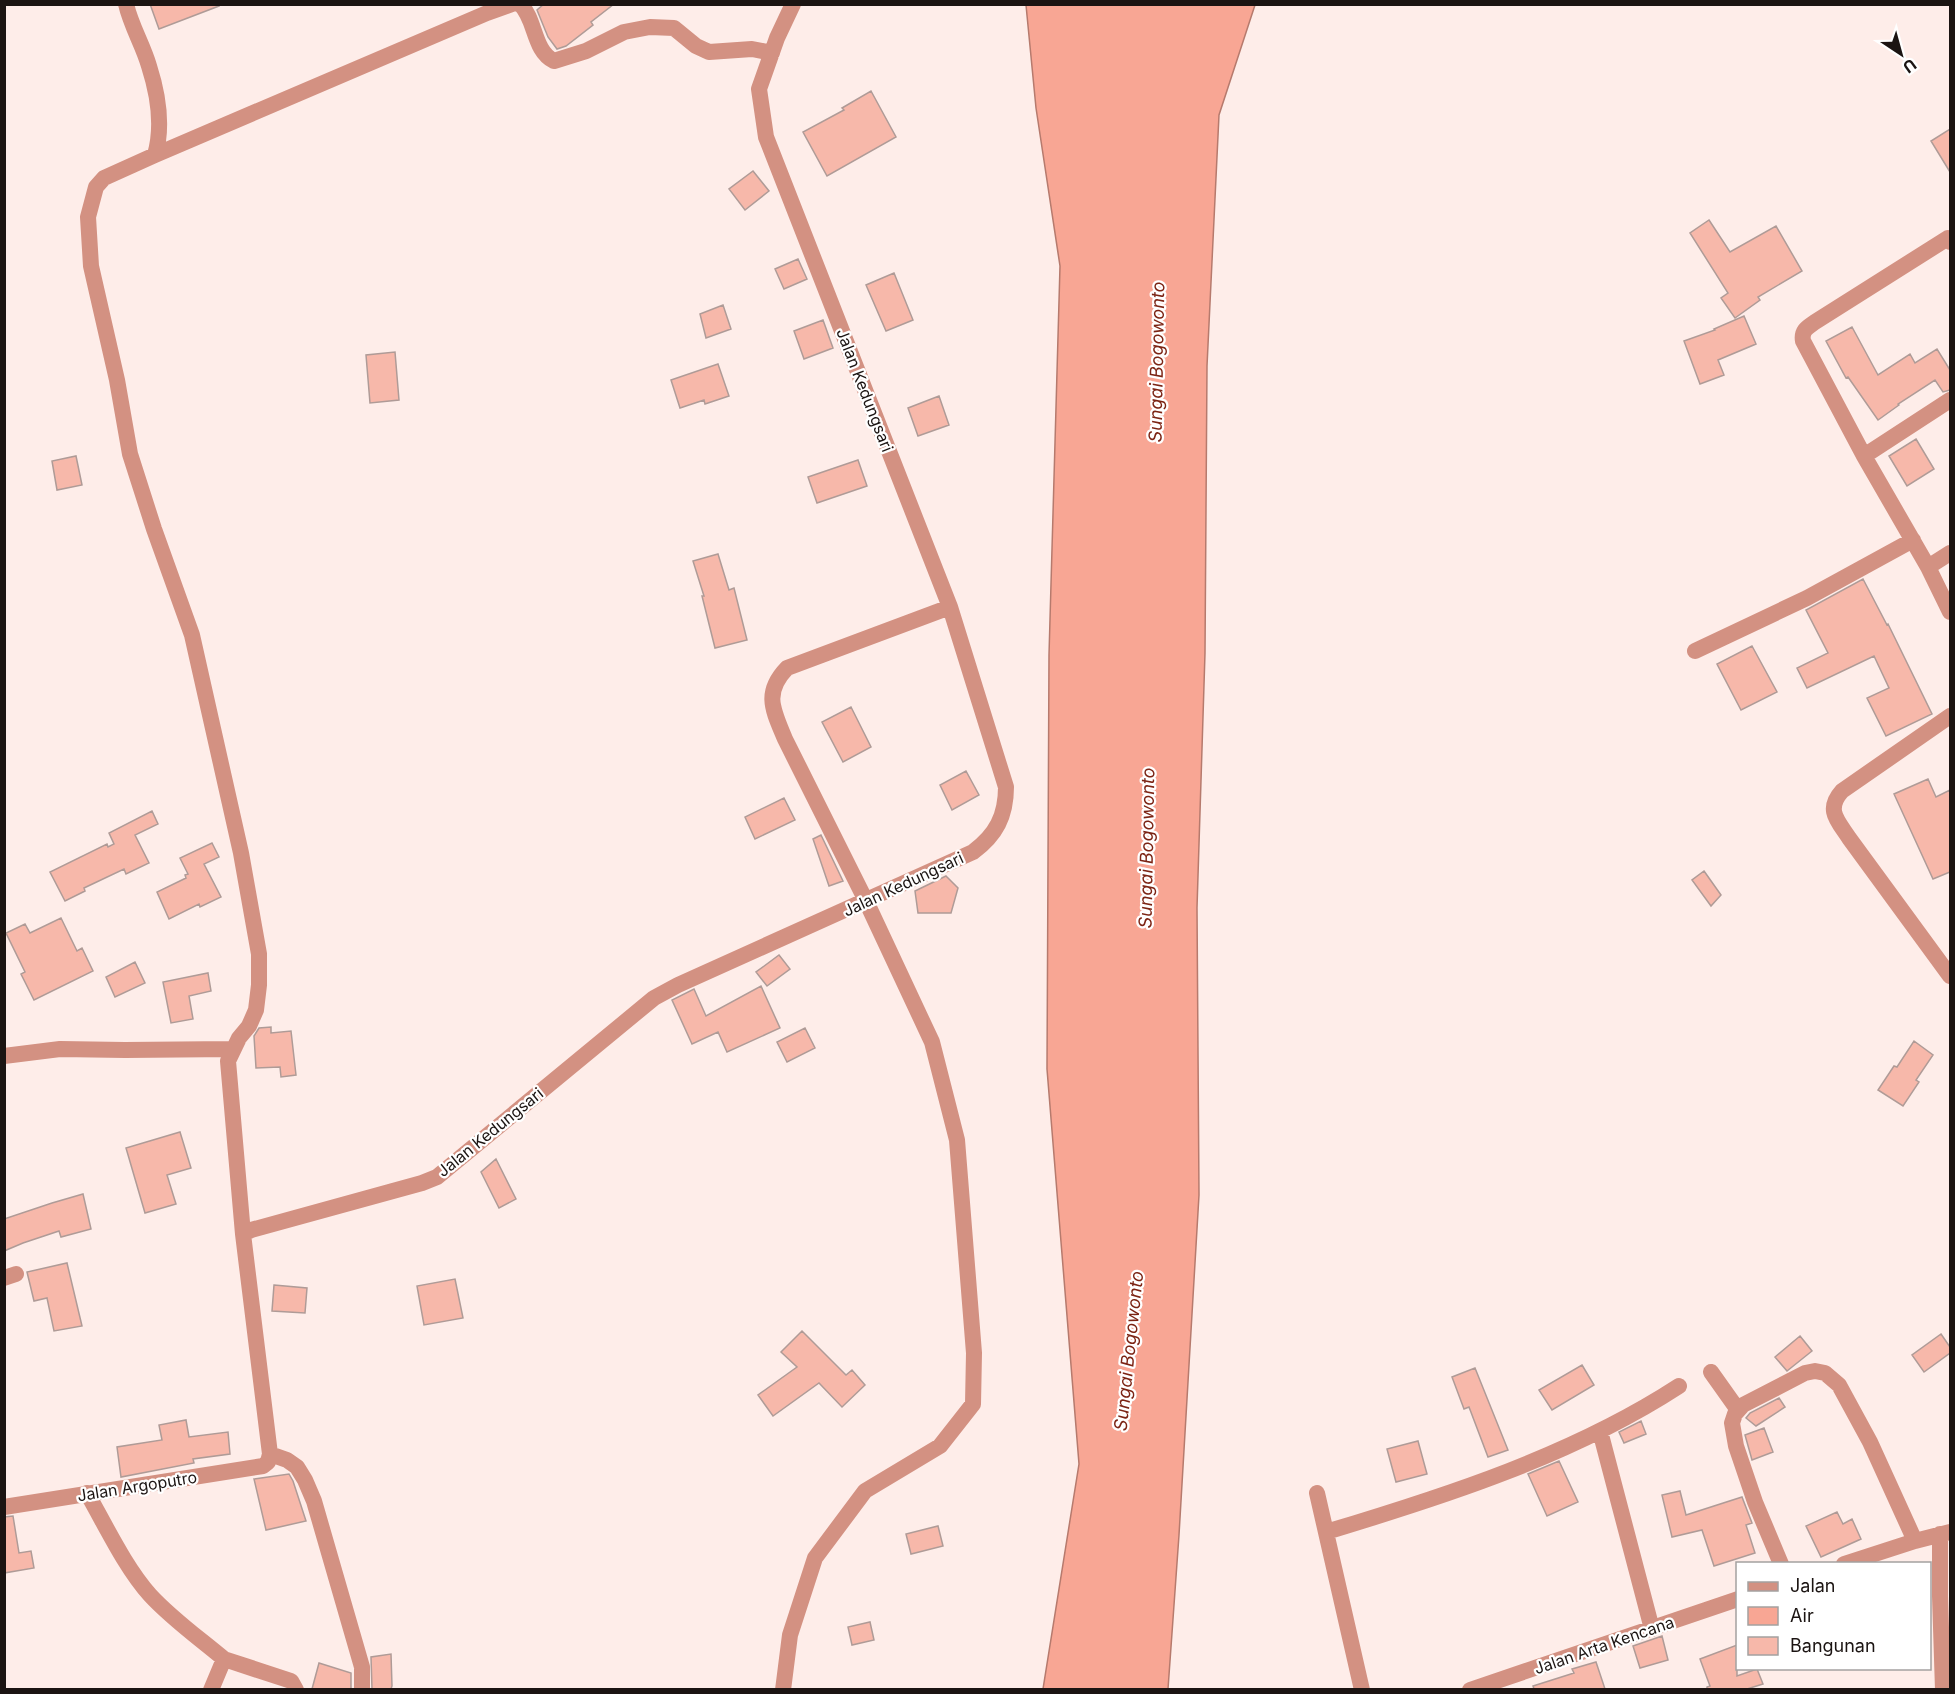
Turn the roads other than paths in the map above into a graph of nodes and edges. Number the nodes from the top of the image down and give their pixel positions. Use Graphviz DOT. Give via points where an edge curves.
graph roads {
  1 [pos="126,4"];
  2 [pos="512,4"];
  3 [pos="520,4"];
  4 [pos="793,4"];
  5 [pos="772,53"];
  6 [pos="155,155"];
  7 [pos="1950,242"];
  8 [pos="1950,400"];
  9 [pos="1864,456"];
  10 [pos="1913,540"];
  11 [pos="1950,553"];
  12 [pos="1928,567"];
  13 [pos="950,607"];
  14 [pos="1950,612"];
  15 [pos="1695,651"];
  16 [pos="1950,716"];
  17 [pos="866,901"];
  18 [pos="1950,976"];
  19 [pos="233,1049"];
  20 [pos="4,1056"];
  21 [pos="243,1234"];
  22 [pos="1711,1372"];
  23 [pos="1679,1386"];
  24 [pos="1738,1410"];
  25 [pos="1600,1431"];
  26 [pos="269,1458"];
  27 [pos="87,1493"];
  28 [pos="1317,1493"];
  29 [pos="4,1507"];
  30 [pos="1326,1532"];
  31 [pos="1945,1533"];
  32 [pos="1915,1541"];
  33 [pos="1781,1562"];
  34 [pos="1847,1562"];
  35 [pos="1736,1599"];
  36 [pos="1652,1629"];
  37 [pos="224,1659"];
  38 [pos="1945,1686"];
  39 [pos="211,1689"];
  40 [pos="296,1689"];
  41 [pos="362,1689"];
  42 [pos="783,1689"];
  43 [pos="1362,1689"];
  44 [pos="1470,1689"];
  1 -- 6 [label="street" via="157,97 159,140"];
  2 -- 6 [label="street"];
  3 -- 5 [label="street" via="539,45 554,61 586,51 624,32 650,27 674,28 709,52 752,49"];
  4 -- 5 [label="street, Jalan Kedungsari"];
  5 -- 13 [label="street, Jalan Kedungsari" via="759,89 766,137"];
  6 -- 19 [label="street" via="104,178 96,187 88,217 92,266 130,454 192,635 241,853 259,954 259,985 256,1010"];
  7 -- 9 [label="street" via="1948,238 1803,332 1803,340"];
  8 -- 9 [label="street"];
  9 -- 10 [label="street"];
  10 -- 12 [label="street"];
  10 -- 15 [label="street" via="1807,598"];
  11 -- 12 [label="street"];
  12 -- 14 [label="street"];
  13 -- 17 [label="street, Jalan Kedungsari" via="1006,787 1000,823 993,835 973,852"];
  13 -- 17 [label="street" via="787,668 777,678 772,693 785,739"];
  16 -- 18 [label="street" via="1842,791 1833,807 1849,838"];
  17 -- 21 [label="street, Jalan Kedungsari" via="654,998 437,1177"];
  17 -- 42 [label="street" via="932,1042 957,1140 974,1353 973,1404 940,1446 865,1491 815,1558 790,1635"];
  19 -- 20 [label="street" via="60,1049"];
  19 -- 21 [label="street" via="228,1061"];
  21 -- 26 [label="street"];
  22 -- 24 [label="street"];
  23 -- 25 [label="street"];
  24 -- 32 [label="street" via="1805,1374 1815,1371 1834,1379 1870,1442"];
  24 -- 33 [label="street" via="1732,1423 1736,1446"];
  25 -- 30 [label="street" via="1492,1477"];
  25 -- 36 [label="street"];
  26 -- 27 [label="street, Jalan Argoputro" via="257,1468"];
  26 -- 41 [label="street" via="297,1467 314,1501 362,1667"];
  27 -- 29 [label="street, Jalan Argoputro"];
  27 -- 37 [label="street" via="136,1578 151,1596"];
  28 -- 30 [label="street"];
  30 -- 43 [label="street"];
  31 -- 32 [label="street"];
  31 -- 38 [label="street" via="1940,1596"];
  32 -- 34 [label="street"];
  35 -- 36 [label="street, Jalan Arta Kencana"];
  36 -- 44 [label="street, Jalan Arta Kencana"];
  37 -- 39 [label="street"];
  37 -- 40 [label="street" via="291,1681"];
}
